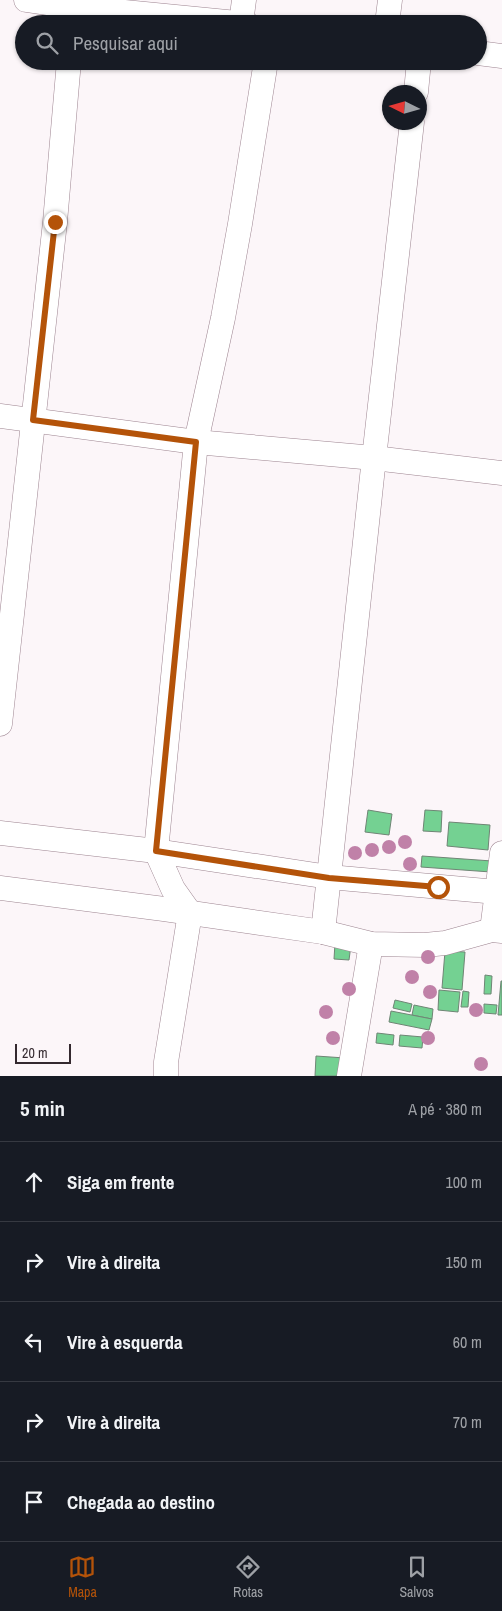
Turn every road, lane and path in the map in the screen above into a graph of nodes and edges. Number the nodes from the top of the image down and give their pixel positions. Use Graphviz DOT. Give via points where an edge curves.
graph roads {
  1 [pos="244,0"];
  2 [pos="390,0"];
  3 [pos="40,1"];
  4 [pos="73,15"];
  5 [pos="243,15"];
  6 [pos="388,15"];
  7 [pos="487,54"];
  8 [pos="502,56"];
  9 [pos="68,70"];
  10 [pos="265,70"];
  11 [pos="418,70"];
  12 [pos="417,85"];
  13 [pos="411,130"];
  14 [pos="0,416"];
  15 [pos="33,420"];
  16 [pos="196,442"];
  17 [pos="374,458"];
  18 [pos="502,472"];
  19 [pos="0,724"];
  20 [pos="0,832"];
  21 [pos="156,851"];
  22 [pos="502,852"];
  23 [pos="329,878"];
  24 [pos="0,888"];
  25 [pos="497,892"];
  26 [pos="190,913"];
  27 [pos="497,931"];
  28 [pos="323,932"];
  29 [pos="372,944"];
  30 [pos="166,1076"];
  31 [pos="349,1076"];
  1 -- 5 [label="street"];
  2 -- 6 [label="street"];
  3 -- 4 [label="street"];
  7 -- 8 [label="street"];
  9 -- 15 [label="street"];
  10 -- 16 [label="street" via="225,309"];
  11 -- 12 [label="street"];
  13 -- 17 [label="street"];
  14 -- 15 [label="street"];
  15 -- 16 [label="street"];
  15 -- 19 [label="street"];
  16 -- 17 [label="street"];
  16 -- 21 [label="street"];
  17 -- 18 [label="street"];
  17 -- 23 [label="street"];
  20 -- 21 [label="street"];
  21 -- 23 [label="street"];
  21 -- 26 [label="street" via="173,889"];
  22 -- 25 [label="street"];
  23 -- 25 [label="street"];
  23 -- 28 [label="street"];
  24 -- 26 [label="street"];
  25 -- 27 [label="street"];
  26 -- 28 [label="street"];
  26 -- 30 [label="street"];
  27 -- 29 [label="street" via="445,943"];
  28 -- 29 [label="street"];
  29 -- 31 [label="street"];
}
